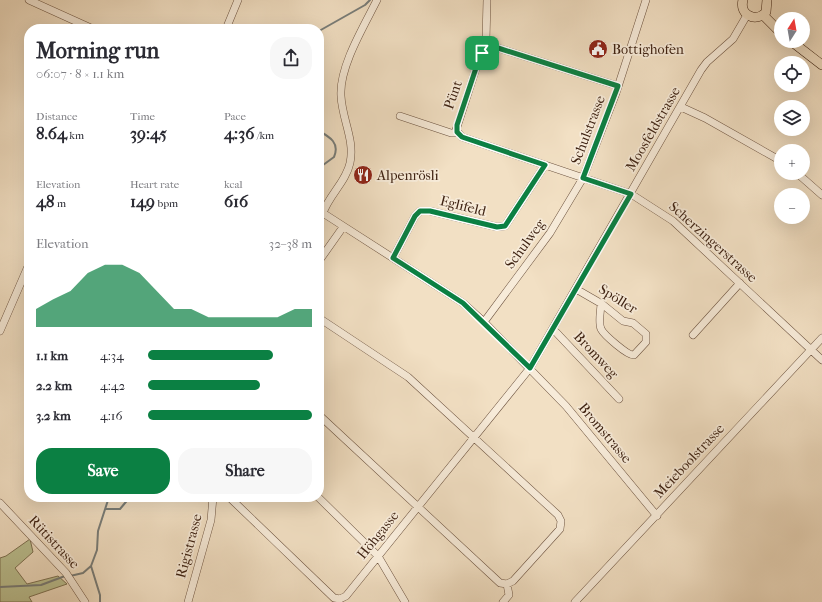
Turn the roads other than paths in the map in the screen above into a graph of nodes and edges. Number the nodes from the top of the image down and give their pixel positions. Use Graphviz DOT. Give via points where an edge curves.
graph roads {
  1 [pos="29,0"];
  2 [pos="238,0"];
  3 [pos="377,0"];
  4 [pos="487,0"];
  5 [pos="646,0"];
  6 [pos="743,0"];
  7 [pos="767,0"];
  8 [pos="747,15"];
  9 [pos="763,15"];
  10 [pos="82,24"];
  11 [pos="228,24"];
  12 [pos="774,26"];
  13 [pos="488,47"];
  14 [pos="801,48"];
  15 [pos="822,65"];
  16 [pos="618,86"];
  17 [pos="681,107"];
  18 [pos="400,116"];
  19 [pos="457,132"];
  20 [pos="774,157"];
  21 [pos="545,165"];
  22 [pos="583,178"];
  23 [pos="805,180"];
  24 [pos="631,194"];
  25 [pos="822,195"];
  26 [pos="324,208"];
  27 [pos="324,215"];
  28 [pos="343,227"];
  29 [pos="324,255"];
  30 [pos="393,258"];
  31 [pos="24,276"];
  32 [pos="740,282"];
  33 [pos="576,289"];
  34 [pos="601,303"];
  35 [pos="324,321"];
  36 [pos="484,322"];
  37 [pos="553,329"];
  38 [pos="0,331"];
  39 [pos="693,335"];
  40 [pos="822,338"];
  41 [pos="811,349"];
  42 [pos="822,360"];
  43 [pos="530,368"];
  44 [pos="619,399"];
  45 [pos="324,420"];
  46 [pos="474,438"];
  47 [pos="213,502"];
  48 [pos="234,502"];
  49 [pos="323,502"];
  50 [pos="0,503"];
  51 [pos="417,507"];
  52 [pos="657,516"];
  53 [pos="378,556"];
  54 [pos="507,584"];
  55 [pos="85,602"];
  56 [pos="188,602"];
  57 [pos="406,602"];
  58 [pos="503,602"];
  59 [pos="575,602"];
  1 -- 10 [label="street"];
  2 -- 11 [label="street"];
  3 -- 26 [label="street" via="358,38 341,89 351,144 350,164"];
  4 -- 13 [label="street"];
  5 -- 16 [label="street, Schulstrasse"];
  6 -- 8 [label="main road" via="743,9"];
  7 -- 9 [label="main road" via="768,8"];
  8 -- 9 [label="main road" via="754,18"];
  8 -- 17 [label="street, Moosfeldstrasse" via="730,42 704,66"];
  9 -- 12 [label="main road"];
  13 -- 16 [label="street" via="495,47"];
  13 -- 19 [label="street, Pünt" via="480,56 457,125"];
  14 -- 15 [label="main road"];
  16 -- 22 [label="street, Schulstrasse"];
  17 -- 20 [label="street"];
  17 -- 24 [label="street, Moosfeldstrasse"];
  18 -- 19 [label="street" via="451,133"];
  19 -- 21 [label="street, Pünt" via="462,137"];
  21 -- 22 [label="street, Pünt"];
  21 -- 30 [label="street, Eglifeld" via="505,226 497,227 430,211 420,211"];
  22 -- 24 [label="street, Scherzingerstrasse"];
  22 -- 36 [label="street, Schulweg" via="550,233"];
  23 -- 25 [label="street"];
  24 -- 32 [label="street, Scherzingerstrasse" via="673,221"];
  24 -- 33 [label="street, Moosfeldstrasse"];
  27 -- 28 [label="street, Bromstrasse"];
  28 -- 29 [label="street"];
  28 -- 30 [label="street, Bromstrasse"];
  30 -- 36 [label="street, Bromstrasse" via="463,303"];
  31 -- 38 [label="street"];
  32 -- 39 [label="street"];
  32 -- 41 [label="street, Scherzingerstrasse"];
  33 -- 34 [label="street, Spöller"];
  33 -- 37 [label="street, Moosfeldstrasse"];
  34 -- 34 [label="street, Spöller" via="646,334 646,342 637,353 628,355 601,329"];
  35 -- 46 [label="street" via="408,377"];
  36 -- 43 [label="street, Bromstrasse"];
  37 -- 43 [label="street, Moosfeldstrasse"];
  37 -- 44 [label="street, Bromweg"];
  40 -- 41 [label="street, Meieboolstrasse"];
  41 -- 42 [label="street, Scherzingerstrasse"];
  41 -- 52 [label="street, Meieboolstrasse"];
  43 -- 46 [label="street, Höhgasse"];
  43 -- 52 [label="street, Bromstrasse" via="566,406"];
  45 -- 51 [label="street"];
  46 -- 51 [label="street, Höhgasse"];
  46 -- 54 [label="street" via="558,515 561,521 558,532 513,581"];
  47 -- 56 [label="street, Rigistrasse" via="211,520"];
  48 -- 53 [label="street, Höhgasse" via="334,598 346,596"];
  49 -- 53 [label="street"];
  50 -- 55 [label="street, Rütistrasse" via="68,576"];
  51 -- 53 [label="street, Höhgasse"];
  51 -- 54 [label="street" via="496,580"];
  52 -- 59 [label="street, Meieboolstrasse"];
  53 -- 57 [label="street"];
  54 -- 58 [label="street" via="509,595"];
}
